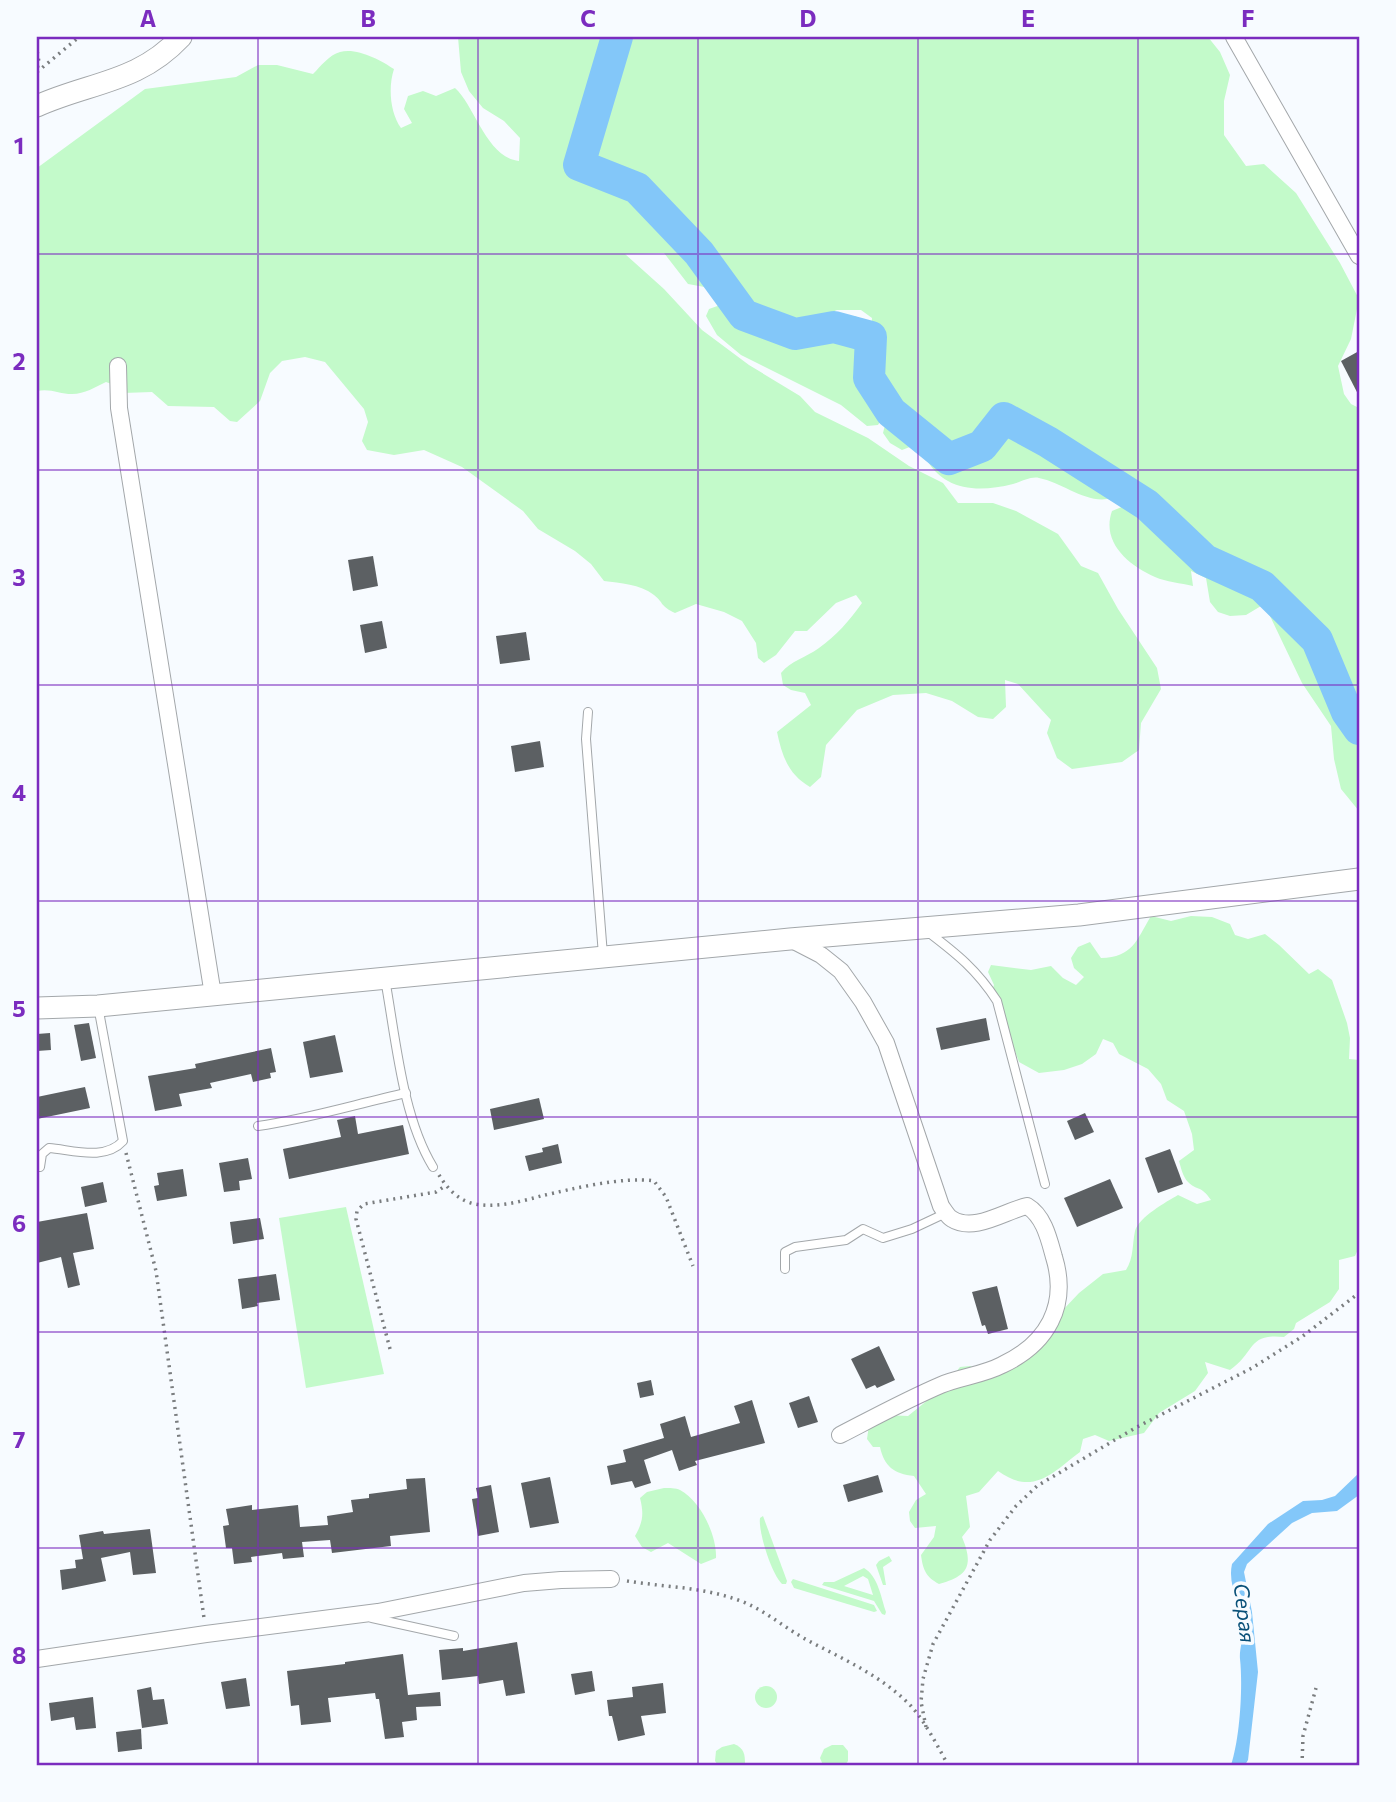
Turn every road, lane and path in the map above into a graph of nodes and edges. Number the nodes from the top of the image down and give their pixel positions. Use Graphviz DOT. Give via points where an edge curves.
graph roads {
  1 [pos="79,37"];
  2 [pos="181,37"];
  3 [pos="1234,37"];
  4 [pos="37,52"];
  5 [pos="37,72"];
  6 [pos="37,106"];
  7 [pos="1359,256"];
  8 [pos="118,366"];
  9 [pos="588,712"];
  10 [pos="1359,879"];
  11 [pos="924,929"];
  12 [pos="790,939"];
  13 [pos="603,958"];
  14 [pos="385,979"];
  15 [pos="213,995"];
  16 [pos="98,1006"];
  17 [pos="37,1008"];
  18 [pos="406,1093"];
  19 [pos="258,1126"];
  20 [pos="123,1141"];
  21 [pos="41,1151"];
  22 [pos="40,1167"];
  23 [pos="433,1167"];
  24 [pos="1045,1184"];
  25 [pos="446,1186"];
  26 [pos="946,1213"];
  27 [pos="693,1266"];
  28 [pos="785,1269"];
  29 [pos="1359,1293"];
  30 [pos="390,1349"];
  31 [pos="840,1435"];
  32 [pos="611,1579"];
  33 [pos="355,1614"];
  34 [pos="206,1634"];
  35 [pos="454,1636"];
  36 [pos="37,1659"];
  37 [pos="1316,1688"];
  38 [pos="926,1727"];
  39 [pos="948,1765"];
  40 [pos="1302,1765"];
  1 -- 5 [label="path"];
  2 -- 6 [label="street" via="167,52 132,74"];
  3 -- 7 [label="street"];
  4 -- 5 [label="path"];
  8 -- 15 [label="street" via="118,408"];
  9 -- 13 [label="lane" via="586,740"];
  10 -- 11 [label="street" via="1079,915"];
  11 -- 12 [label="street"];
  11 -- 24 [label="lane" via="967,962 996,1001"];
  12 -- 13 [label="street"];
  12 -- 26 [label="street" via="841,971 863,1002 886,1043"];
  13 -- 14 [label="street"];
  14 -- 15 [label="street"];
  14 -- 18 [label="lane"];
  15 -- 16 [label="street"];
  16 -- 17 [label="street"];
  16 -- 20 [label="lane"];
  18 -- 19 [label="lane" via="301,1120"];
  18 -- 23 [label="lane"];
  20 -- 21 [label="lane" via="116,1149 100,1154"];
  20 -- 34 [label="path" via="156,1270"];
  21 -- 22 [label="lane"];
  23 -- 25 [label="path"];
  25 -- 27 [label="path" via="469,1203 487,1205 642,1179 654,1181 666,1197"];
  25 -- 30 [label="path" via="436,1192 364,1203 357,1211"];
  26 -- 28 [label="lane" via="883,1238 863,1229 846,1240 795,1247 785,1252"];
  26 -- 31 [label="street" via="965,1223 982,1222 1027,1206 1034,1210 1059,1271 1058,1307 1046,1329 1001,1366 942,1384"];
  29 -- 38 [label="path" via="1252,1368 1125,1434 1037,1486 1016,1506 990,1540 933,1644 921,1702"];
  32 -- 33 [label="street" via="524,1583"];
  32 -- 38 [label="path" via="713,1594 771,1615 879,1680 911,1706"];
  33 -- 34 [label="street"];
  33 -- 35 [label="lane"];
  34 -- 36 [label="street"];
  37 -- 40 [label="path" via="1303,1736"];
  38 -- 39 [label="path"];
}
